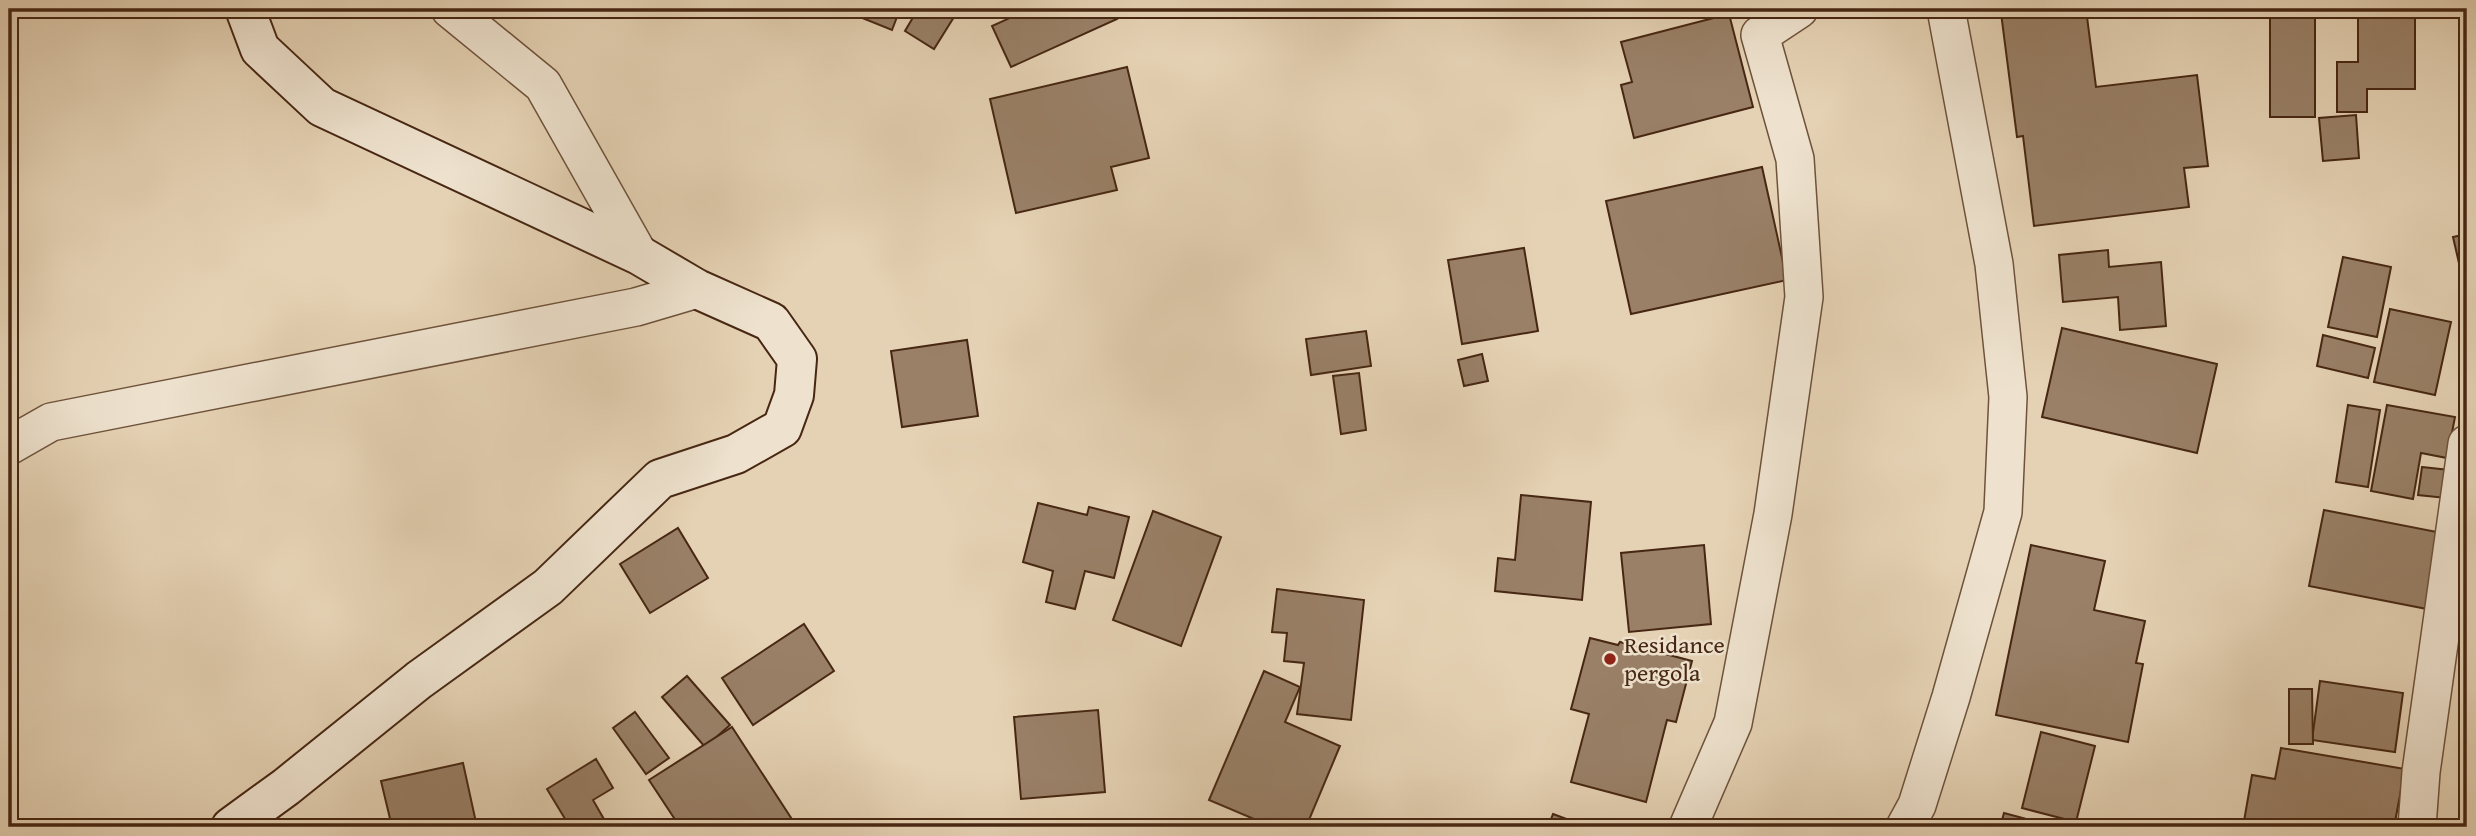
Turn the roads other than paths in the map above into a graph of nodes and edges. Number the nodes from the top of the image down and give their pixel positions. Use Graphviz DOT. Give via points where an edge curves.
graph roads {
  1 [pos="245,9"];
  2 [pos="450,9"];
  3 [pos="1799,9"];
  4 [pos="1945,9"];
  5 [pos="639,255"];
  6 [pos="697,289"];
  7 [pos="2467,444"];
  8 [pos="9,446"];
  9 [pos="2423,818"];
  10 [pos="231,827"];
  11 [pos="1688,827"];
  12 [pos="1905,827"];
  1 -- 5 [label="main road" via="260,49 322,107"];
  2 -- 5 [label="street" via="543,85"];
  3 -- 11 [label="street" via="1760,35 1794,159 1804,297 1773,514 1733,723"];
  4 -- 12 [label="street" via="1994,264 2007,397 2003,512 1947,709 1917,805"];
  5 -- 6 [label="main road"];
  6 -- 8 [label="street" via="636,307 51,422"];
  6 -- 10 [label="main road" via="771,322 797,359 794,395 782,428 736,454 660,479 548,587 419,680"];
  7 -- 9 [label="street" via="2421,772"];
}
